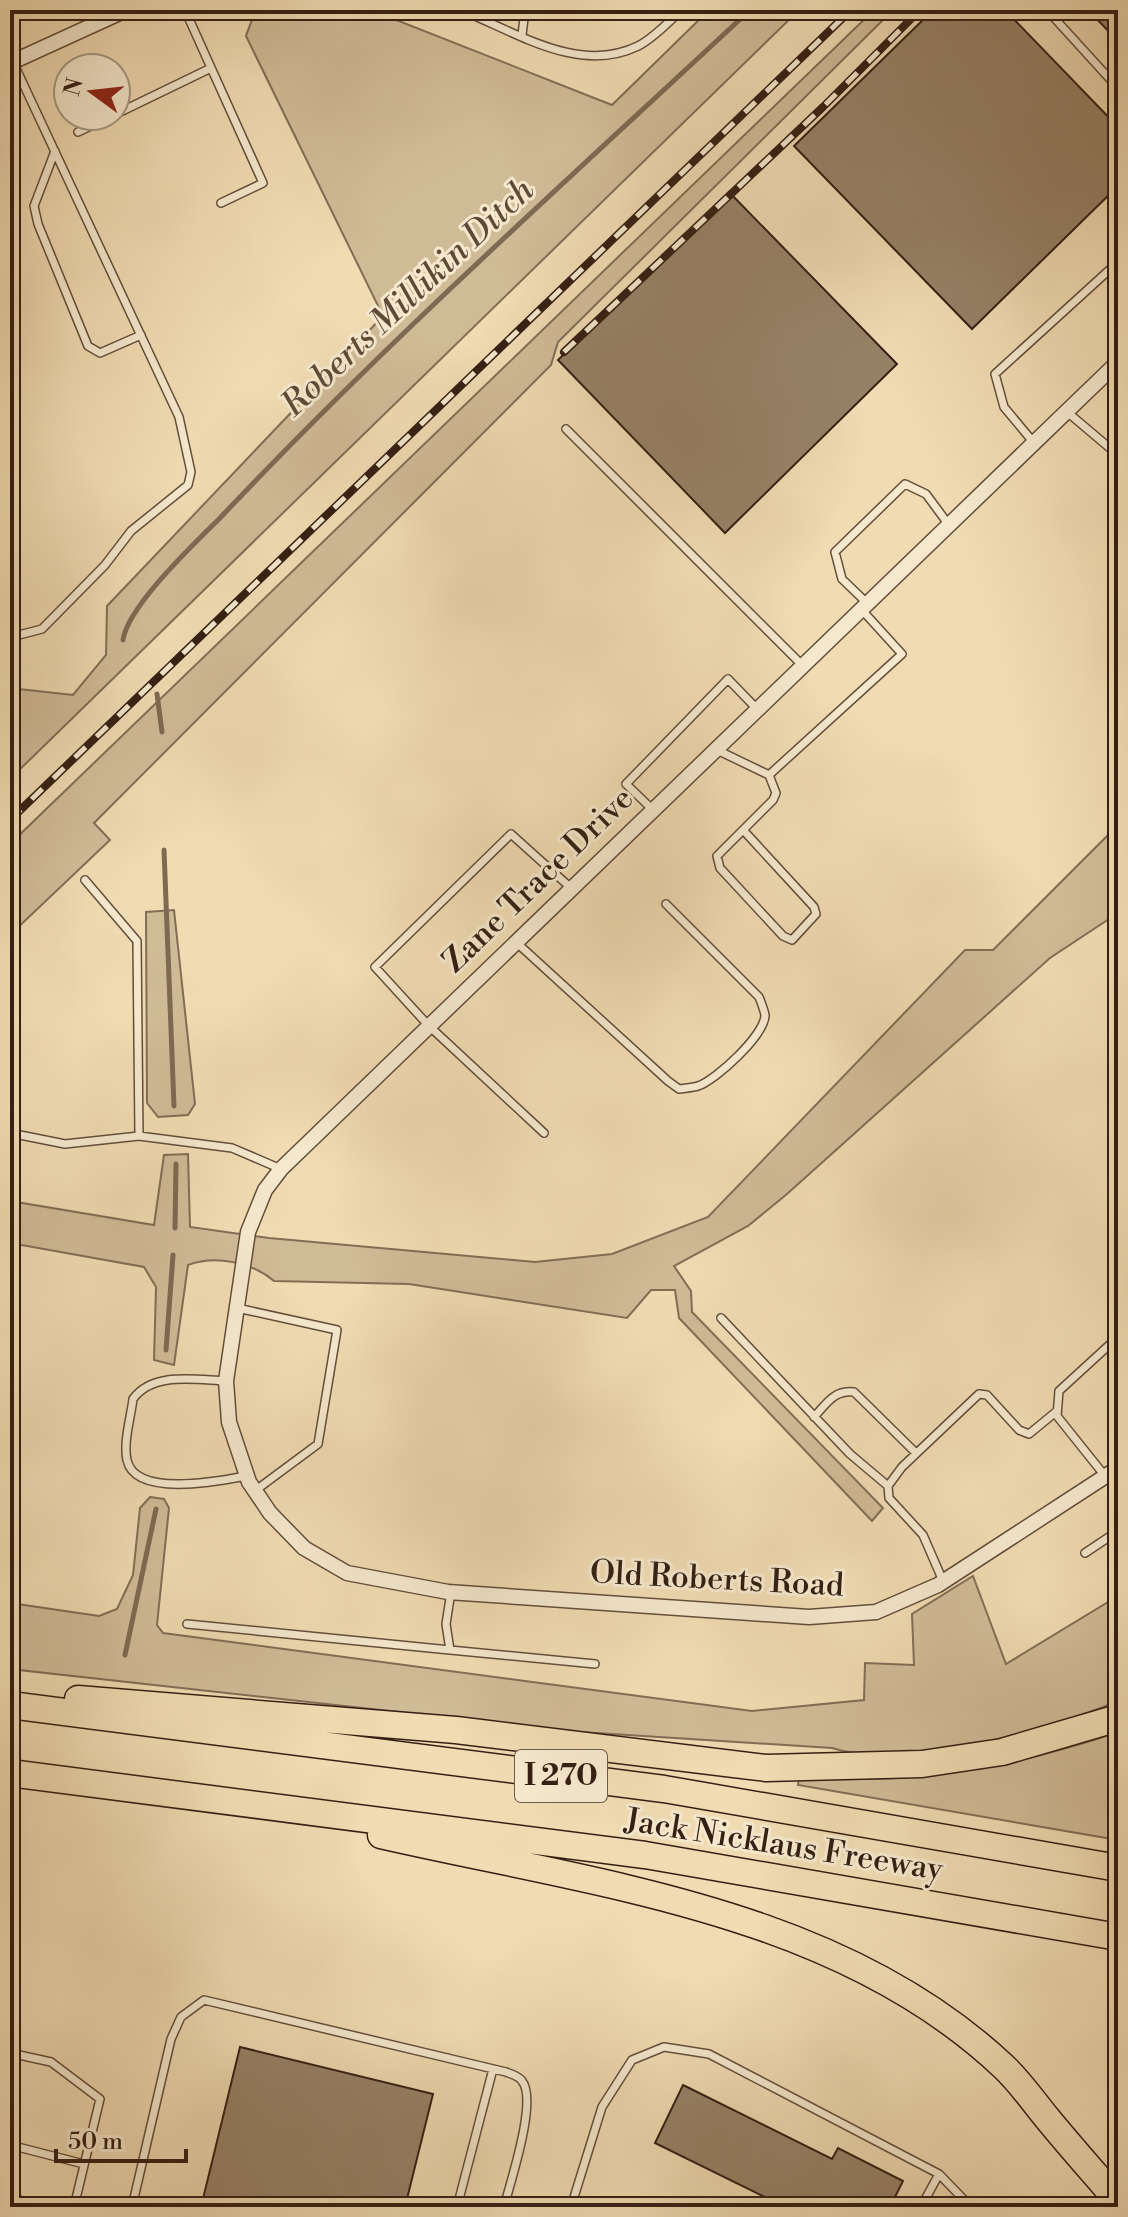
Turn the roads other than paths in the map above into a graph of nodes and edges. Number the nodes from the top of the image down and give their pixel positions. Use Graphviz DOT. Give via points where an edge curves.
graph roads {
  1 [pos="126,10"];
  2 [pos="185,10"];
  3 [pos="461,10"];
  4 [pos="525,10"];
  5 [pos="682,10"];
  6 [pos="1047,10"];
  7 [pos="522,35"];
  8 [pos="12,62"];
  9 [pos="211,68"];
  10 [pos="1118,88"];
  11 [pos="132,106"];
  12 [pos="55,151"];
  13 [pos="221,203"];
  14 [pos="1118,262"];
  15 [pos="141,335"];
  16 [pos="1118,362"];
  17 [pos="1066,411"];
  18 [pos="566,429"];
  19 [pos="1034,443"];
  20 [pos="1118,456"];
  21 [pos="949,525"];
  22 [pos="864,606"];
  23 [pos="15,636"];
  24 [pos="802,665"];
  25 [pos="757,709"];
  26 [pos="715,749"];
  27 [pos="769,775"];
  28 [pos="652,809"];
  29 [pos="744,831"];
  30 [pos="85,880"];
  31 [pos="571,888"];
  32 [pos="666,904"];
  33 [pos="515,941"];
  34 [pos="428,1025"];
  35 [pos="10,1133"];
  36 [pos="544,1133"];
  37 [pos="139,1136"];
  38 [pos="281,1169"];
  39 [pos="236,1308"];
  40 [pos="721,1318"];
  41 [pos="1118,1337"];
  42 [pos="226,1381"];
  43 [pos="1057,1411"];
  44 [pos="814,1417"];
  45 [pos="916,1453"];
  46 [pos="1113,1475"];
  47 [pos="246,1476"];
  48 [pos="888,1486"];
  49 [pos="254,1491"];
  50 [pos="1118,1531"];
  51 [pos="288,1534"];
  52 [pos="1085,1553"];
  53 [pos="943,1581"];
  54 [pos="451,1592"];
  55 [pos="187,1624"];
  56 [pos="450,1650"];
  57 [pos="595,1664"];
  58 [pos="10,1702"];
  59 [pos="1118,1718"];
  60 [pos="10,1773"];
  61 [pos="234,1801"];
  62 [pos="1118,1868"];
  63 [pos="1118,1937"];
  64 [pos="10,2053"];
  65 [pos="493,2069"];
  66 [pos="10,2145"];
  67 [pos="84,2164"];
  68 [pos="939,2174"];
  69 [pos="1118,2201"];
  70 [pos="74,2207"];
  71 [pos="132,2207"];
  72 [pos="457,2207"];
  73 [pos="504,2207"];
  74 [pos="571,2207"];
  75 [pos="921,2207"];
  76 [pos="971,2207"];
  1 -- 8 [label="street"];
  2 -- 9 [label="lane"];
  3 -- 7 [label="lane"];
  4 -- 7 [label="lane"];
  5 -- 7 [label="lane" via="642,44 616,55 583,57"];
  6 -- 10 [label="lane"];
  8 -- 12 [label="lane"];
  9 -- 11 [label="lane"];
  9 -- 13 [label="lane" via="263,183"];
  12 -- 15 [label="lane"];
  12 -- 15 [label="lane" via="34,206 88,346 100,353"];
  14 -- 19 [label="lane" via="995,374 1004,407"];
  15 -- 23 [label="lane" via="179,417 191,472 188,485 131,531 42,629"];
  16 -- 17 [label="street, Zane Trace Drive"];
  17 -- 19 [label="street, Zane Trace Drive"];
  17 -- 20 [label="lane"];
  18 -- 24 [label="lane"];
  19 -- 21 [label="street, Zane Trace Drive"];
  21 -- 22 [label="street, Zane Trace Drive"];
  21 -- 22 [label="lane" via="926,494 905,484 835,552 842,579"];
  22 -- 24 [label="street, Zane Trace Drive"];
  22 -- 27 [label="lane" via="902,654"];
  24 -- 25 [label="street, Zane Trace Drive"];
  25 -- 26 [label="street, Zane Trace Drive"];
  25 -- 28 [label="lane" via="728,679 626,784"];
  26 -- 27 [label="lane"];
  26 -- 28 [label="street, Zane Trace Drive"];
  27 -- 29 [label="lane" via="776,793 773,800"];
  28 -- 31 [label="street, Zane Trace Drive"];
  29 -- 29 [label="lane" via="814,907 816,914 792,940 720,868 717,856"];
  30 -- 37 [label="lane" via="137,941"];
  31 -- 33 [label="street, Zane Trace Drive"];
  31 -- 34 [label="lane" via="511,834 375,967"];
  32 -- 33 [label="lane" via="759,997 765,1016 760,1031 733,1060 697,1087 679,1089 668,1081"];
  33 -- 34 [label="street, Zane Trace Drive"];
  34 -- 36 [label="lane"];
  34 -- 38 [label="street, Zane Trace Drive"];
  35 -- 37 [label="lane" via="65,1144"];
  37 -- 38 [label="lane" via="232,1148"];
  38 -- 39 [label="street, Zane Trace Drive" via="265,1190 248,1232"];
  39 -- 42 [label="street, Zane Trace Drive"];
  39 -- 49 [label="lane" via="337,1330 318,1444"];
  40 -- 44 [label="lane"];
  41 -- 43 [label="lane" via="1059,1391"];
  42 -- 47 [label="street, Zane Trace Drive" via="229,1422"];
  42 -- 47 [label="lane" via="179,1379 137,1393 127,1460 144,1481 213,1483"];
  43 -- 45 [label="lane" via="1029,1434 987,1395 979,1394"];
  43 -- 46 [label="lane"];
  44 -- 45 [label="lane" via="834,1395 854,1392"];
  44 -- 48 [label="lane"];
  45 -- 48 [label="lane"];
  46 -- 53 [label="street, Old Roberts Road"];
  47 -- 49 [label="street, Zane Trace Drive"];
  48 -- 53 [label="lane" via="889,1498 923,1535"];
  49 -- 51 [label="street, Zane Trace Drive"];
  50 -- 52 [label="lane"];
  51 -- 54 [label="street, Old Roberts Road" via="347,1573"];
  53 -- 54 [label="street, Old Roberts Road" via="876,1612 820,1617"];
  54 -- 56 [label="lane" via="446,1624"];
  55 -- 56 [label="lane"];
  56 -- 57 [label="lane"];
  58 -- 59 [label="highway" via="104,1699 308,1716 766,1768 936,1762 1002,1752"];
  58 -- 62 [label="highway, Jack Nicklaus Freeway / I 270" via="664,1789"];
  60 -- 61 [label="highway, Jack Nicklaus Freeway / I 270"];
  61 -- 63 [label="highway, Jack Nicklaus Freeway / I 270" via="645,1855"];
  61 -- 69 [label="highway" via="651,1896 749,1923 840,1958 955,2027 1005,2068"];
  64 -- 67 [label="lane" via="51,2062 100,2099"];
  65 -- 71 [label="lane" via="204,2000 181,2017 171,2039"];
  65 -- 72 [label="lane"];
  65 -- 73 [label="lane" via="521,2079 527,2091"];
  66 -- 67 [label="lane"];
  67 -- 70 [label="lane"];
  68 -- 74 [label="lane" via="709,2054 664,2047 632,2060 602,2107"];
  68 -- 75 [label="lane"];
  68 -- 76 [label="lane"];
}
